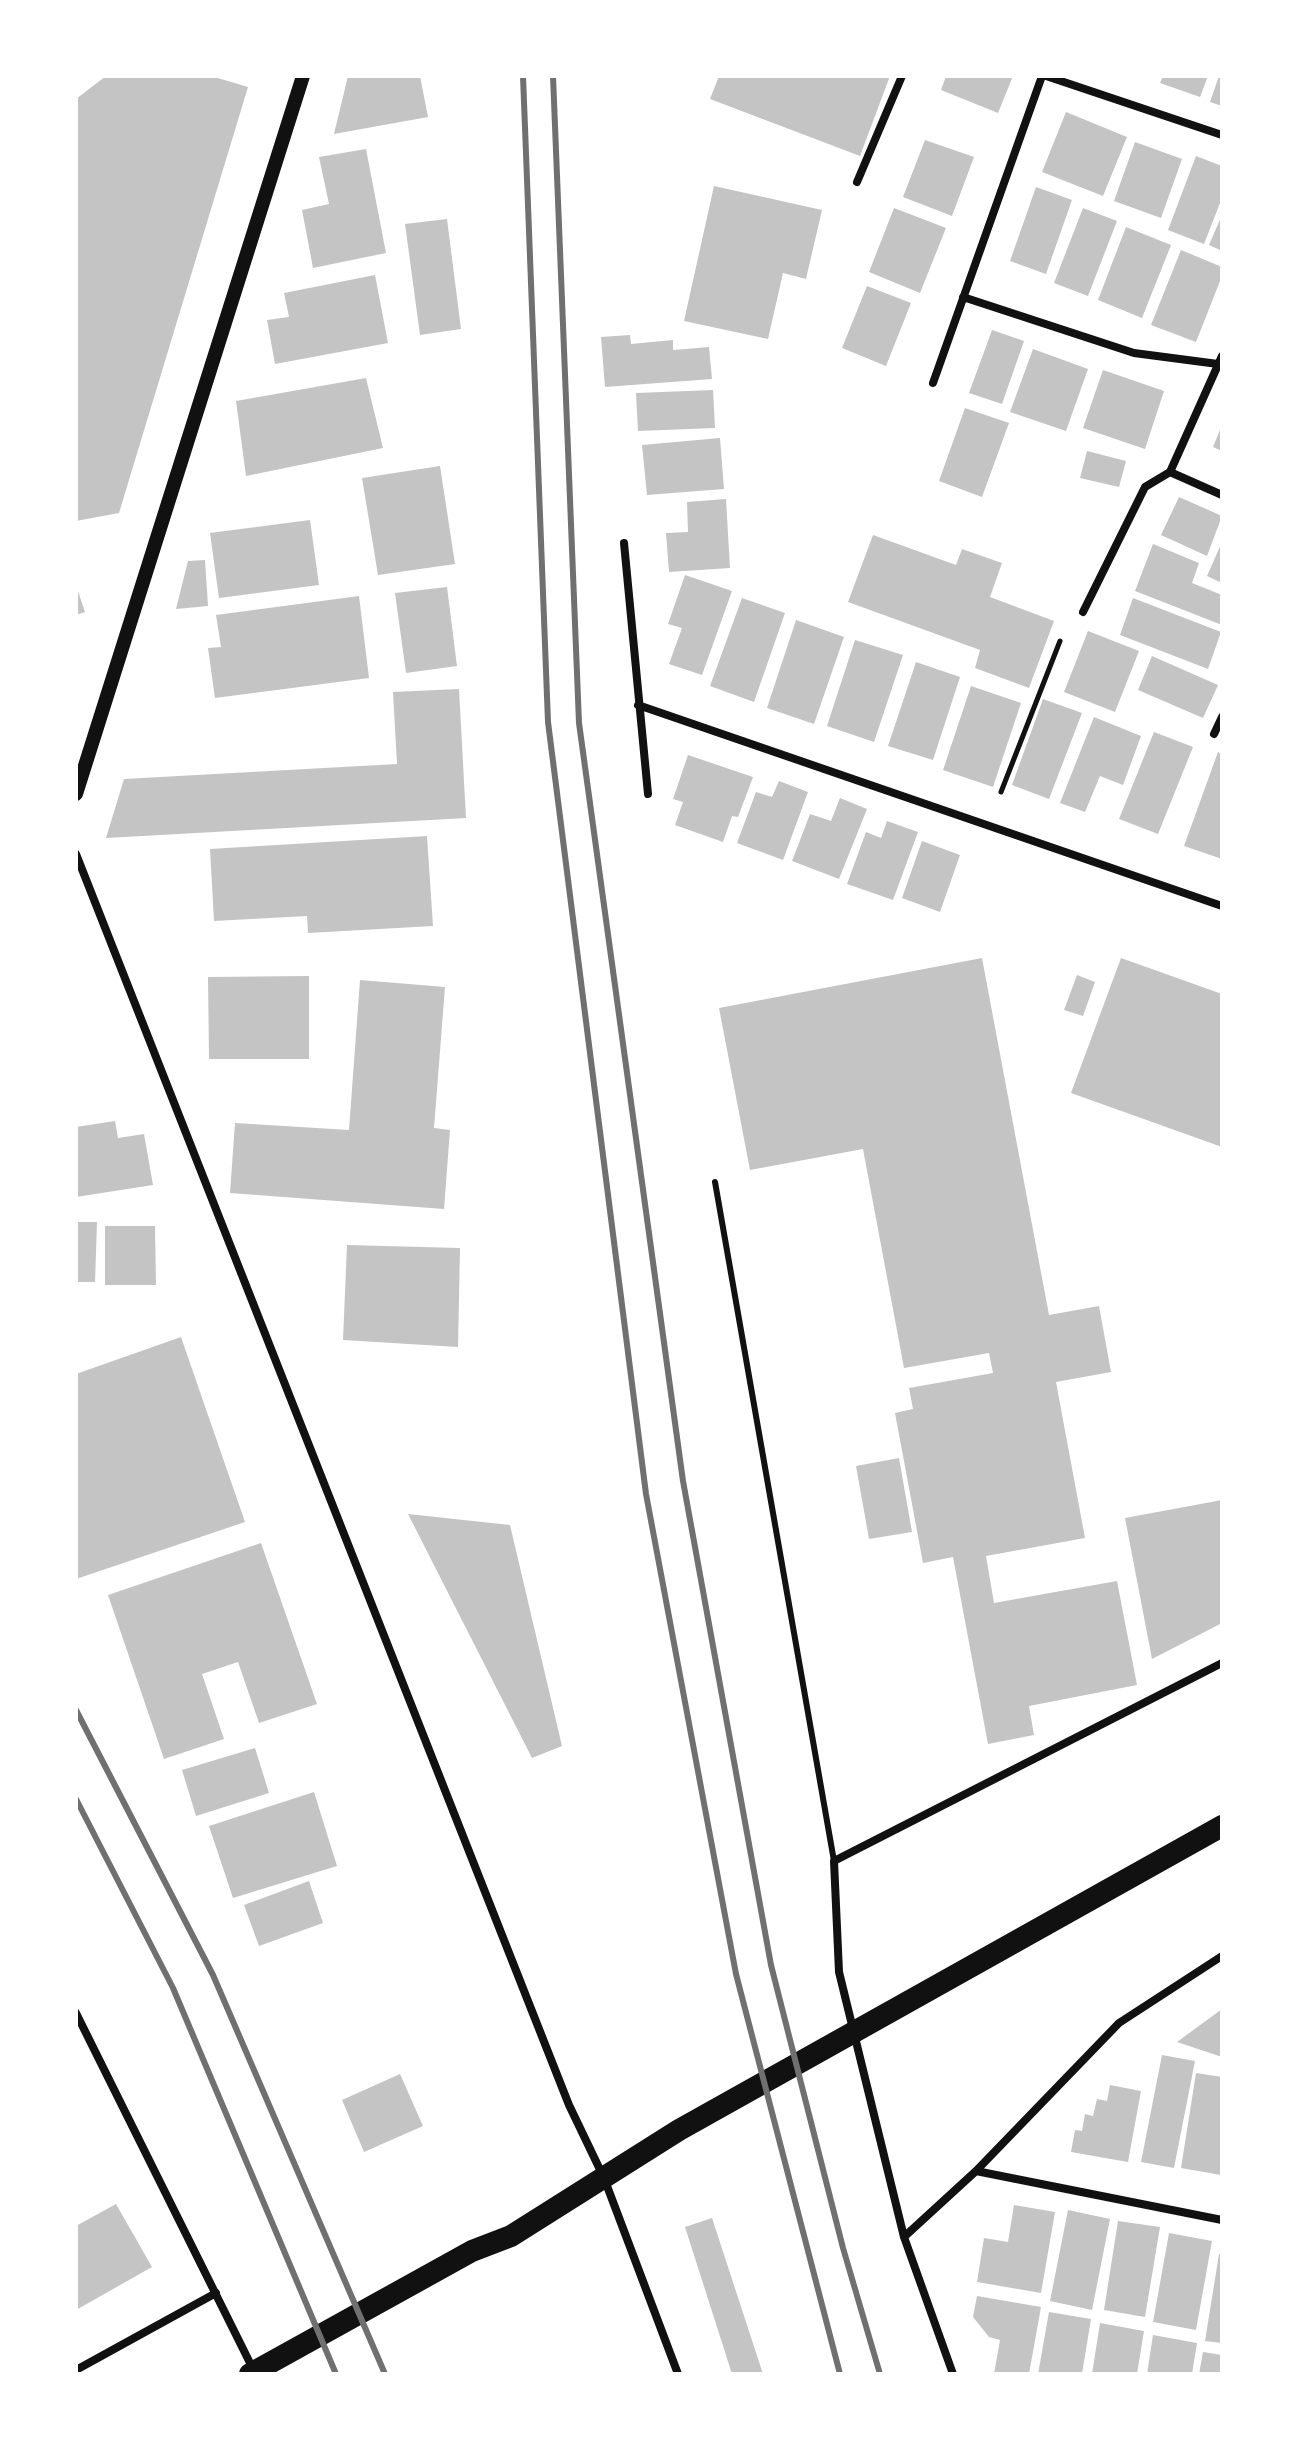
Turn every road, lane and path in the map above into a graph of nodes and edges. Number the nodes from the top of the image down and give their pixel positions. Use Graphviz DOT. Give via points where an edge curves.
graph roads {
  1 [pos="303,76"];
  2 [pos="902,76"];
  3 [pos="1044,76"];
  4 [pos="1222,135"];
  5 [pos="857,182"];
  6 [pos="963,297"];
  7 [pos="1220,360"];
  8 [pos="933,383"];
  9 [pos="1170,472"];
  10 [pos="1222,495"];
  11 [pos="624,543"];
  12 [pos="1083,612"];
  13 [pos="638,705"];
  14 [pos="1222,717"];
  15 [pos="1214,734"];
  16 [pos="76,794"];
  17 [pos="648,794"];
  18 [pos="988,826"];
  19 [pos="76,854"];
  20 [pos="1222,906"];
  21 [pos="715,1182"];
  22 [pos="1222,1663"];
  23 [pos="1222,1826"];
  24 [pos="834,1861"];
  25 [pos="1222,1956"];
  26 [pos="76,2013"];
  27 [pos="976,2171"];
  28 [pos="604,2178"];
  29 [pos="1222,2220"];
  30 [pos="904,2237"];
  31 [pos="216,2293"];
  32 [pos="76,2370"];
  33 [pos="253,2374"];
  34 [pos="678,2374"];
  35 [pos="953,2374"];
  1 -- 16 [label="street"];
  2 -- 5 [label="street"];
  3 -- 4 [label="street"];
  3 -- 6 [label="street"];
  6 -- 7 [label="street" via="1134,353"];
  6 -- 8 [label="street"];
  7 -- 9 [label="street"];
  9 -- 10 [label="street"];
  9 -- 12 [label="street" via="1145,487"];
  11 -- 13 [label="street"];
  12 -- 18 [label="path" via="1057,646"];
  13 -- 17 [label="street"];
  13 -- 18 [label="street"];
  14 -- 15 [label="street"];
  18 -- 20 [label="street"];
  19 -- 28 [label="street" via="569,2105"];
  21 -- 24 [label="lane"];
  22 -- 24 [label="street"];
  23 -- 28 [label="highway" via="912,1997"];
  24 -- 30 [label="street" via="839,1972"];
  25 -- 27 [label="street" via="1119,2023"];
  26 -- 31 [label="street"];
  27 -- 29 [label="street"];
  27 -- 30 [label="street"];
  28 -- 33 [label="highway" via="511,2236 472,2251"];
  28 -- 34 [label="street"];
  30 -- 35 [label="street"];
  31 -- 32 [label="street"];
  31 -- 33 [label="street"];
}
